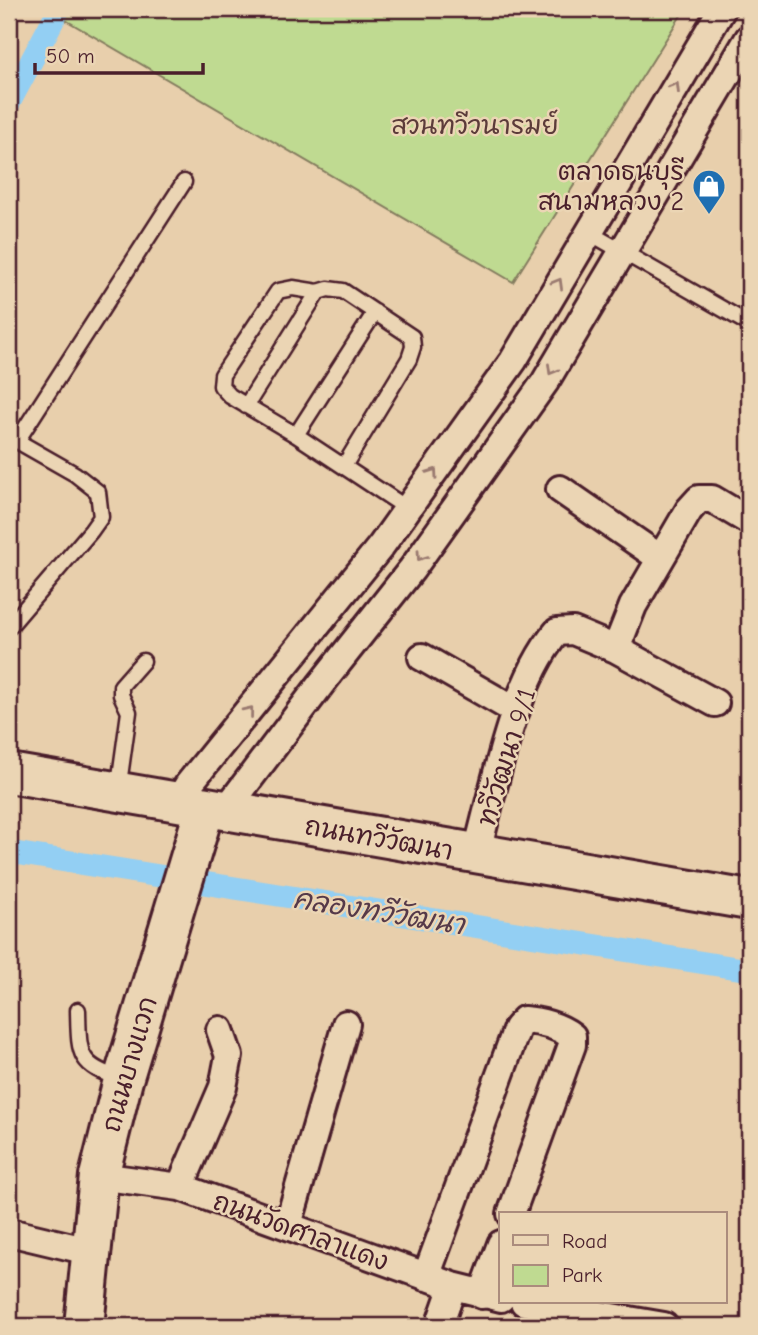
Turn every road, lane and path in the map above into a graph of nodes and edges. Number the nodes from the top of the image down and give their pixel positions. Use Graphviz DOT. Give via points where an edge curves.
graph roads {
  1 [pos="722,9"];
  2 [pos="749,38"];
  3 [pos="184,182"];
  4 [pos="588,232"];
  5 [pos="621,251"];
  6 [pos="318,292"];
  7 [pos="375,312"];
  8 [pos="749,324"];
  9 [pos="246,406"];
  10 [pos="296,435"];
  11 [pos="344,466"];
  12 [pos="560,489"];
  13 [pos="408,509"];
  14 [pos="749,521"];
  15 [pos="660,558"];
  16 [pos="9,627"];
  17 [pos="616,649"];
  18 [pos="422,657"];
  19 [pos="143,661"];
  20 [pos="715,703"];
  21 [pos="516,711"];
  22 [pos="223,742"];
  23 [pos="259,766"];
  24 [pos="9,773"];
  25 [pos="118,792"];
  26 [pos="200,816"];
  27 [pos="476,855"];
  28 [pos="749,900"];
  29 [pos="78,1010"];
  30 [pos="346,1024"];
  31 [pos="220,1030"];
  32 [pos="123,1080"];
  33 [pos="99,1176"];
  34 [pos="180,1187"];
  35 [pos="512,1212"];
  36 [pos="288,1225"];
  37 [pos="9,1232"];
  38 [pos="93,1252"];
  39 [pos="499,1256"];
  40 [pos="426,1277"];
  41 [pos="453,1286"];
  42 [pos="492,1296"];
  43 [pos="536,1304"];
  44 [pos="84,1326"];
  45 [pos="439,1326"];
  46 [pos="664,1326"];
  4 -- 1 [label="street, one-way"];
  2 -- 5 [label="street"];
  3 -- 16 [label="lane" via="17,441 98,492 101,517"];
  4 -- 5 [label="lane"];
  13 -- 4 [label="street, one-way" via="513,361"];
  5 -- 8 [label="lane"];
  5 -- 23 [label="street, one-way" via="545,382 412,569"];
  6 -- 7 [label="lane" via="343,291"];
  6 -- 9 [label="lane"];
  6 -- 9 [label="lane" via="278,291 222,375 221,386"];
  7 -- 10 [label="lane"];
  7 -- 11 [label="lane" via="412,337 413,347"];
  9 -- 10 [label="lane"];
  10 -- 11 [label="lane"];
  11 -- 13 [label="lane"];
  12 -- 15 [label="street"];
  22 -- 13 [label="street, one-way"];
  14 -- 15 [label="street" via="712,499 699,499"];
  15 -- 17 [label="street"];
  17 -- 20 [label="street, ทวีวัฒนา 9/1"];
  17 -- 21 [label="street, ทวีวัฒนา 9/1" via="573,631 557,632"];
  18 -- 21 [label="street"];
  19 -- 25 [label="lane" via="121,686 129,712"];
  21 -- 27 [label="street, ทวีวัฒนา 9/1"];
  22 -- 23 [label="street"];
  22 -- 26 [label="street" via="188,785"];
  23 -- 26 [label="street"];
  24 -- 25 [label="main road, ถนนทวีวัฒนา"];
  25 -- 26 [label="main road, ถนนทวีวัฒนา"];
  26 -- 27 [label="main road, ถนนทวีวัฒนา"];
  26 -- 32 [label="main road, ถนนบางแวก"];
  27 -- 28 [label="main road, ถนนทวีวัฒนา"];
  29 -- 32 [label="lane" via="82,1055 101,1074"];
  30 -- 36 [label="street"];
  31 -- 34 [label="street" via="229,1056 223,1087"];
  32 -- 33 [label="main road, ถนนบางแวก"];
  33 -- 34 [label="street, ถนนวัดศาลาแดง"];
  33 -- 38 [label="main road, ถนนบางแวก"];
  34 -- 36 [label="street, ถนนวัดศาลาแดง"];
  35 -- 40 [label="street" via="572,1045 572,1036 564,1030 533,1020 524,1020 517,1028"];
  36 -- 40 [label="street, ถนนวัดศาลาแดง"];
  37 -- 38 [label="street"];
  38 -- 44 [label="main road, ถนนบางแวก"];
  39 -- 42 [label="street"];
  40 -- 41 [label="street, ถนนวัดศาลาแดง"];
  41 -- 42 [label="street, ถนนวัดศาลาแดง"];
  41 -- 45 [label="street"];
  43 -- 46 [label="street"];
}
